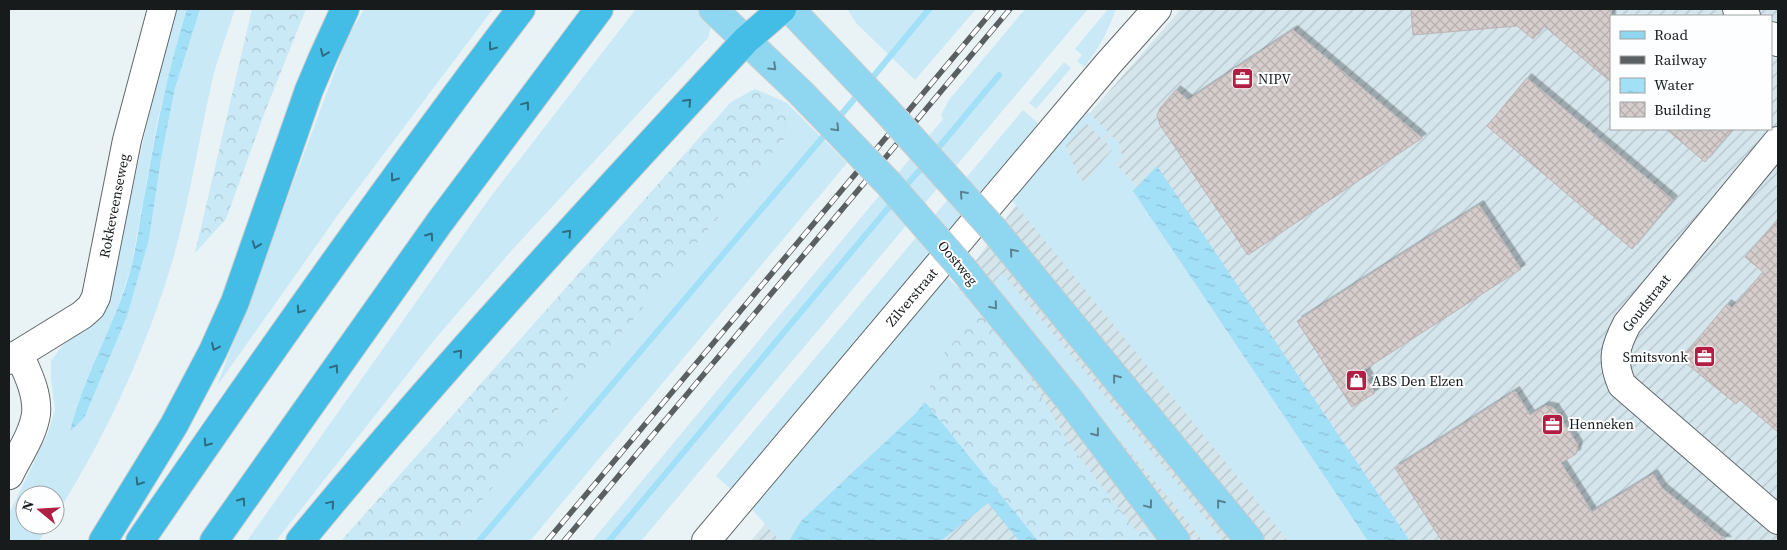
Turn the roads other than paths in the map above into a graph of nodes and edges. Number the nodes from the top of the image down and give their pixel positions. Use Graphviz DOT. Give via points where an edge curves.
graph roads {
  1 [pos="162,9"];
  2 [pos="345,9"];
  3 [pos="521,9"];
  4 [pos="599,9"];
  5 [pos="713,9"];
  6 [pos="782,9"];
  7 [pos="790,9"];
  8 [pos="1156,9"];
  9 [pos="746,40"];
  10 [pos="1778,141"];
  11 [pos="14,357"];
  12 [pos="9,475"];
  13 [pos="1778,520"];
  14 [pos="103,541"];
  15 [pos="140,541"];
  16 [pos="214,541"];
  17 [pos="300,541"];
  18 [pos="706,541"];
  19 [pos="1176,541"];
  20 [pos="1250,541"];
  1 -- 11 [label="street, Rokkeveenseweg" via="127,140 96,297 82,315"];
  2 -- 14 [label="highway, one-way" via="307,98 227,320 174,425"];
  3 -- 15 [label="highway, one-way" via="386,189"];
  16 -- 4 [label="highway, one-way" via="439,223"];
  5 -- 9 [label="main road, Oostweg"];
  6 -- 9 [label="highway"];
  20 -- 7 [label="main road, one-way, bridge" via="995,231 916,141"];
  8 -- 18 [label="street, Zilverstraat"];
  17 -- 9 [label="highway, one-way" via="483,326"];
  9 -- 19 [label="main road, Oostweg, one-way, bridge" via="889,184 963,269 1068,398"];
  10 -- 13 [label="street, Goudstraat" via="1627,324 1614,357 1622,385"];
  11 -- 12 [label="street" via="31,382 36,415"];
}
